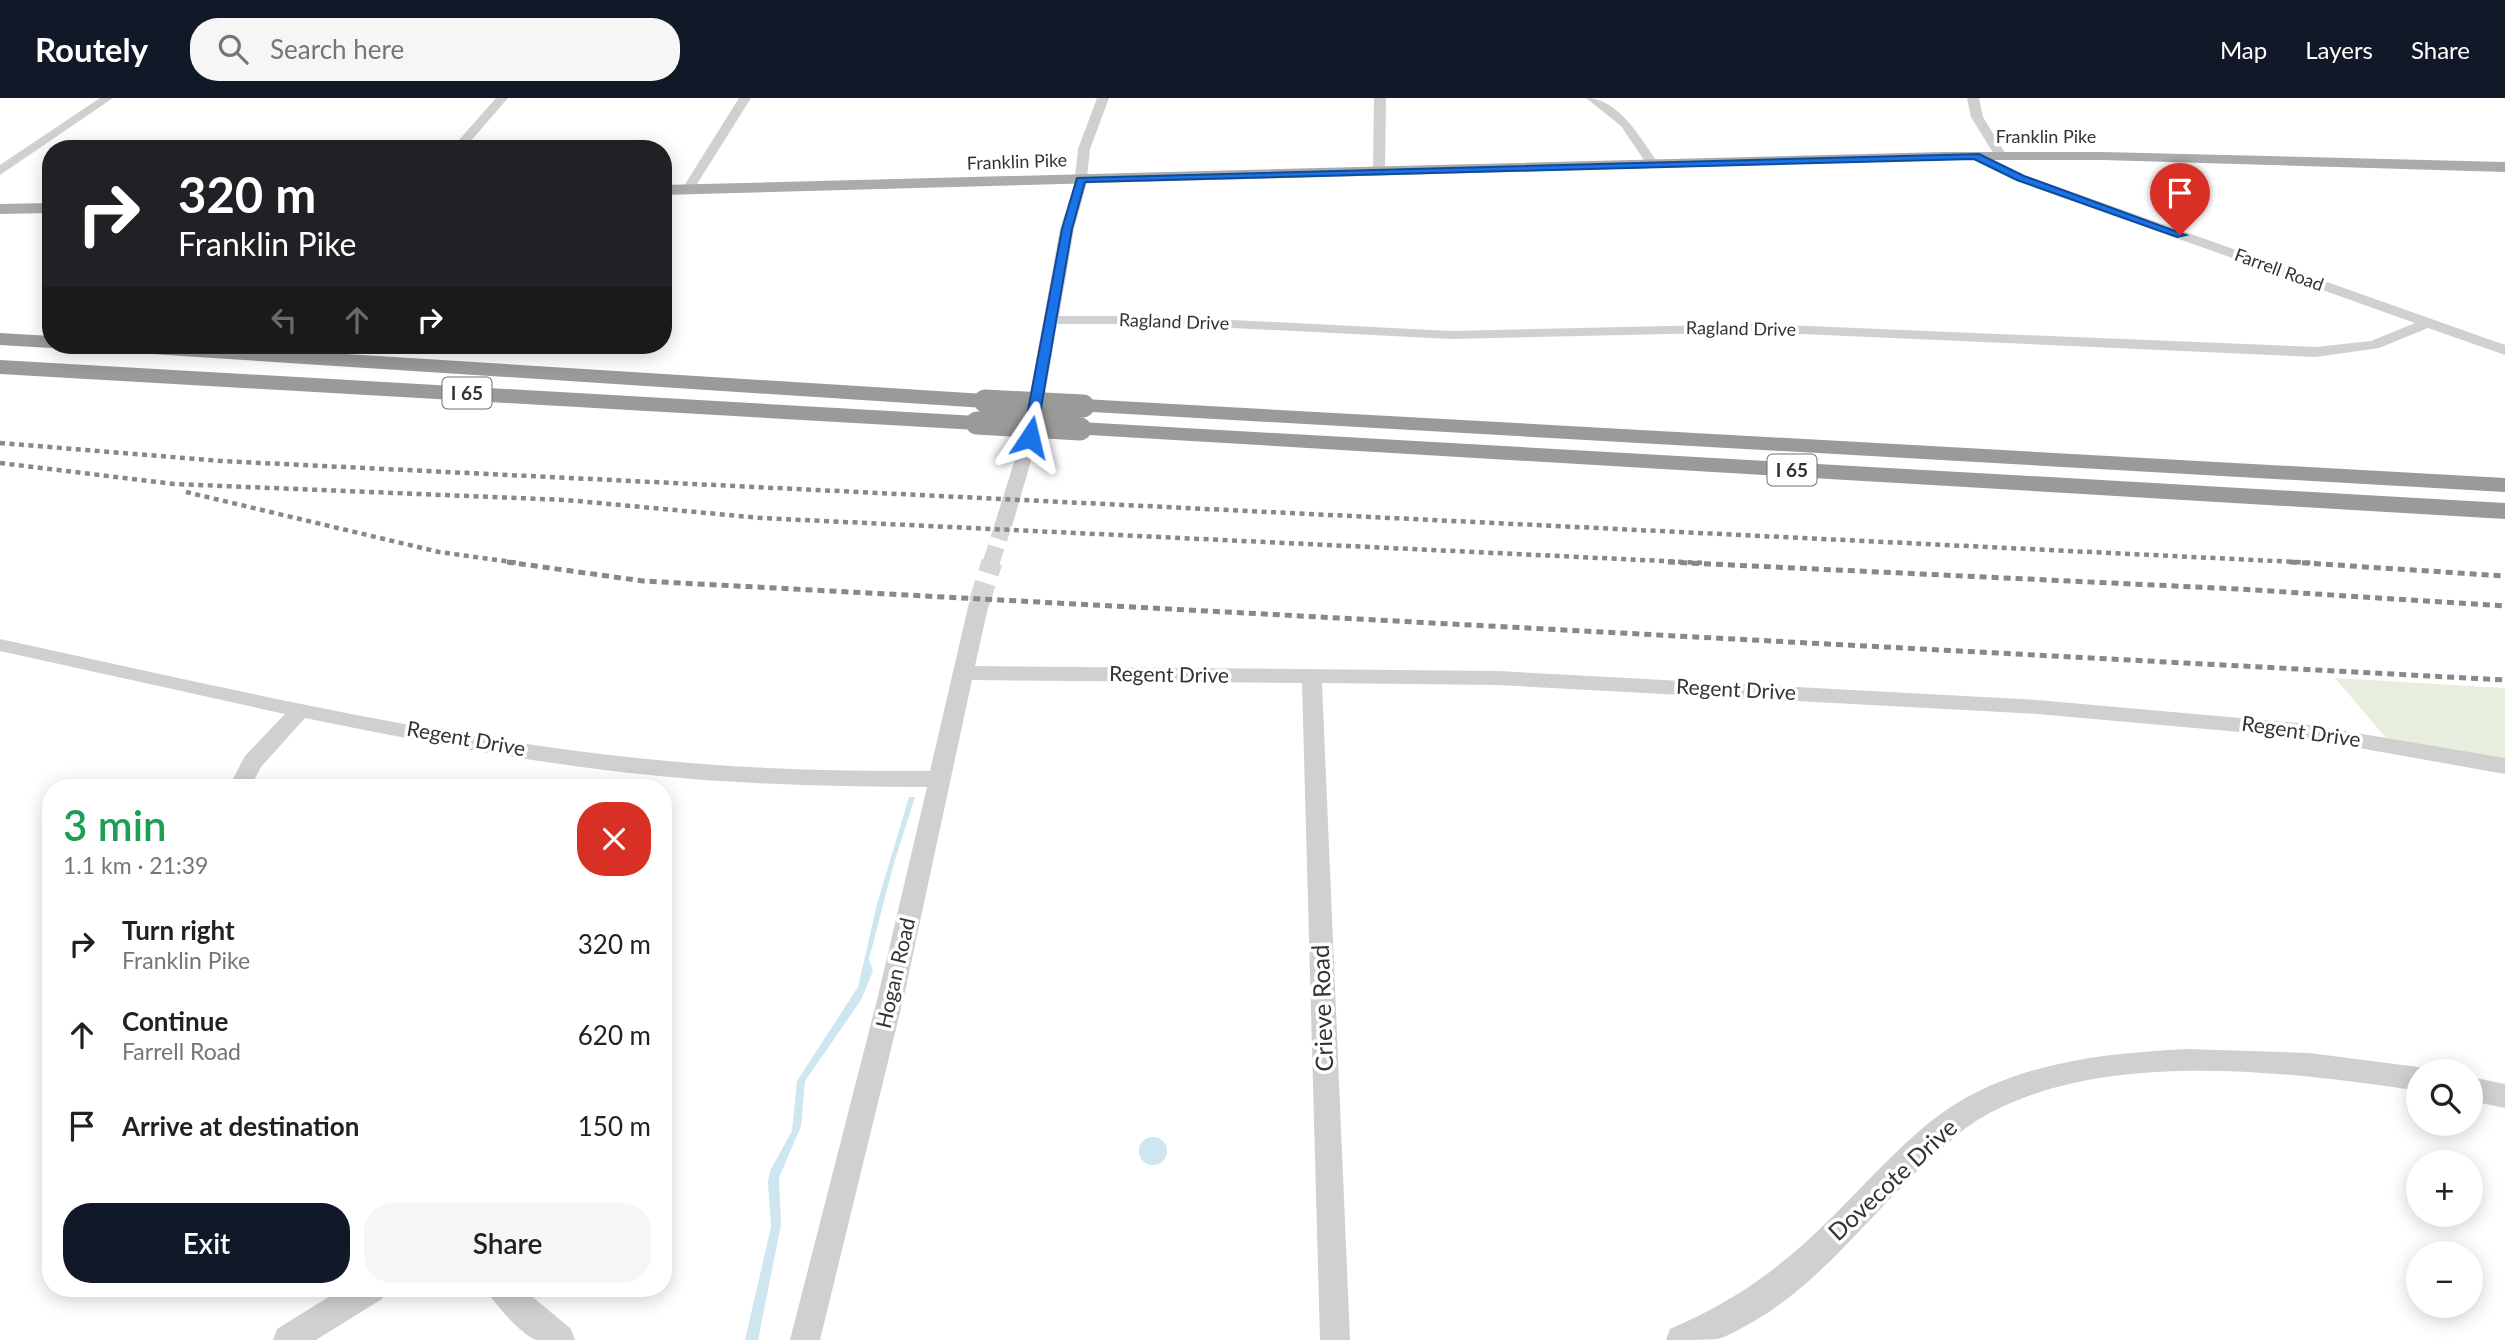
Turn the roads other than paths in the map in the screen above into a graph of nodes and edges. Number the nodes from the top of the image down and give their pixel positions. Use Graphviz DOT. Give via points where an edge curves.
graph roads {
  1 [pos="107,98"];
  2 [pos="502,98"];
  3 [pos="745,98"];
  4 [pos="1103,98"];
  5 [pos="1380,98"];
  6 [pos="1592,98"];
  7 [pos="1973,98"];
  8 [pos="46,140"];
  9 [pos="465,140"];
  10 [pos="42,143"];
  11 [pos="1976,156"];
  12 [pos="2001,156"];
  13 [pos="2034,156"];
  14 [pos="1652,163"];
  15 [pos="2505,167"];
  16 [pos="1379,171"];
  17 [pos="0,172"];
  18 [pos="2013,175"];
  19 [pos="1081,180"];
  20 [pos="688,189"];
  21 [pos="672,190"];
  22 [pos="42,208"];
  23 [pos="0,209"];
  24 [pos="1050,320"];
  25 [pos="2426,323"];
  26 [pos="0,339"];
  27 [pos="42,341"];
  28 [pos="2505,350"];
  29 [pos="246,354"];
  30 [pos="0,367"];
  31 [pos="1081,417"];
  32 [pos="2505,485"];
  33 [pos="2505,511"];
  34 [pos="1003,526"];
  35 [pos="979,603"];
  36 [pos="0,645"];
  37 [pos="962,673"];
  38 [pos="1312,676"];
  39 [pos="301,709"];
  40 [pos="2505,766"];
  41 [pos="244,779"];
  42 [pos="939,779"];
  43 [pos="2406,1077"];
  44 [pos="2483,1091"];
  45 [pos="2505,1096"];
  46 [pos="357,1297"];
  47 [pos="510,1297"];
  48 [pos="288,1340"];
  49 [pos="560,1340"];
  50 [pos="805,1340"];
  51 [pos="1335,1340"];
  52 [pos="1681,1340"];
  1 -- 8 [label="street"];
  2 -- 9 [label="street"];
  3 -- 20 [label="street"];
  4 -- 19 [label="street" via="1084,149"];
  5 -- 16 [label="street"];
  6 -- 14 [label="street" via="1625,124"];
  7 -- 12 [label="street" via="1976,117"];
  10 -- 17 [label="street"];
  11 -- 12 [label="main road, Franklin Pike"];
  11 -- 14 [label="main road, Franklin Pike"];
  11 -- 18 [label="street, Farrell Road"];
  12 -- 13 [label="main road, Franklin Pike"];
  13 -- 15 [label="main road, Franklin Pike"];
  13 -- 18 [label="street" via="2012,161 2008,168"];
  14 -- 16 [label="main road, Franklin Pike"];
  16 -- 19 [label="main road, Franklin Pike"];
  18 -- 25 [label="street, Farrell Road"];
  19 -- 20 [label="main road, Franklin Pike"];
  19 -- 24 [label="street"];
  20 -- 21 [label="main road, Franklin Pike"];
  22 -- 23 [label="main road"];
  24 -- 25 [label="street, Ragland Drive" via="1155,320 1451,335 1758,328 2316,352 2378,345"];
  24 -- 34 [label="street" via="1030,437"];
  25 -- 28 [label="street, Farrell Road"];
  26 -- 27 [label="highway"];
  29 -- 31 [label="highway, I 65, bridge" via="985,401"];
  30 -- 31 [label="highway, I 65, bridge" via="977,423"];
  31 -- 32 [label="highway, I 65"];
  31 -- 33 [label="highway, I 65"];
  35 -- 37 [label="street, Hogan Road"];
  36 -- 39 [label="street, Regent Drive"];
  37 -- 38 [label="street, Regent Drive"];
  37 -- 42 [label="street, Hogan Road"];
  38 -- 40 [label="street, Regent Drive" via="1563,680 2144,715 2297,730"];
  38 -- 51 [label="street, Crieve Road"];
  39 -- 41 [label="street" via="253,762"];
  39 -- 42 [label="street, Regent Drive" via="476,742 672,770 767,778"];
  42 -- 50 [label="street, Hogan Road" via="891,996"];
  43 -- 52 [label="street, Dovecote Drive" via="2273,1063 2191,1061 2109,1065 2044,1078 1968,1112 1917,1153 1773,1290 1742,1312"];
  44 -- 45 [label="street"];
  46 -- 48 [label="street"];
  47 -- 49 [label="street"];
}
